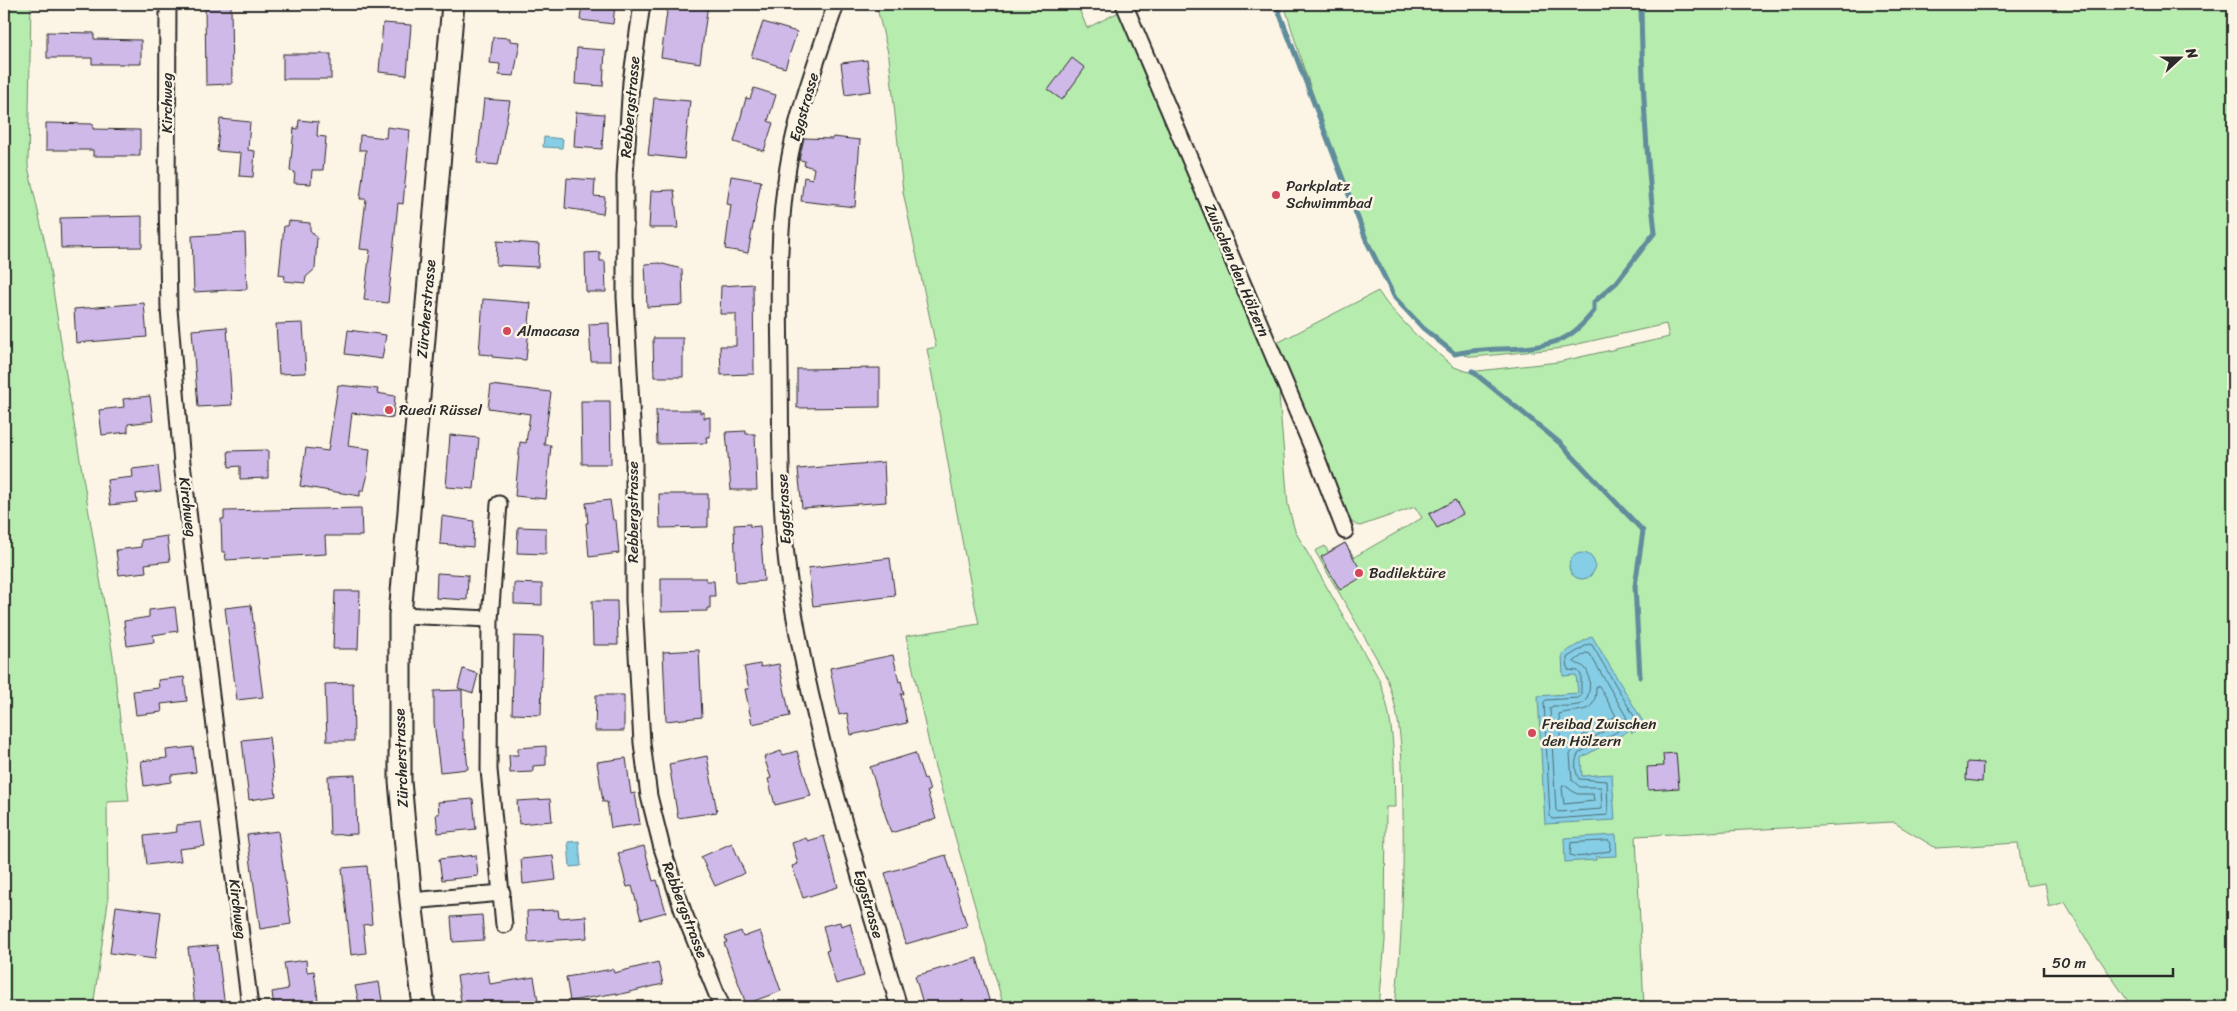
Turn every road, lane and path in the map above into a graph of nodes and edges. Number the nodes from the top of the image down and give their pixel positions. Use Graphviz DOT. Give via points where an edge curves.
graph roads {
  1 [pos="168,4"];
  2 [pos="453,4"];
  3 [pos="642,4"];
  4 [pos="836,4"];
  5 [pos="1126,6"];
  6 [pos="499,504"];
  7 [pos="1345,531"];
  8 [pos="400,615"];
  9 [pos="490,619"];
  10 [pos="502,894"];
  11 [pos="410,901"];
  12 [pos="504,925"];
  13 [pos="250,1007"];
  14 [pos="424,1007"];
  15 [pos="722,1007"];
  16 [pos="899,1007"];
  1 -- 13 [label="street, Kirchweg" via="170,319 182,463"];
  2 -- 8 [label="main road, Zürcherstrasse"];
  3 -- 15 [label="street, Rebbergstrasse" via="631,82 625,185 625,297 634,460 634,600 642,743 649,796 662,848 683,911"];
  4 -- 16 [label="street, Eggstrasse" via="788,165 781,223 782,520 790,592 822,745"];
  5 -- 7 [label="street, Zwischen den Hölzern"];
  6 -- 9 [label="street"];
  8 -- 9 [label="street"];
  8 -- 11 [label="main road, Zürcherstrasse" via="400,781"];
  9 -- 10 [label="street" via="489,770"];
  10 -- 11 [label="street"];
  10 -- 12 [label="street"];
  11 -- 14 [label="main road, Zürcherstrasse"];
}
